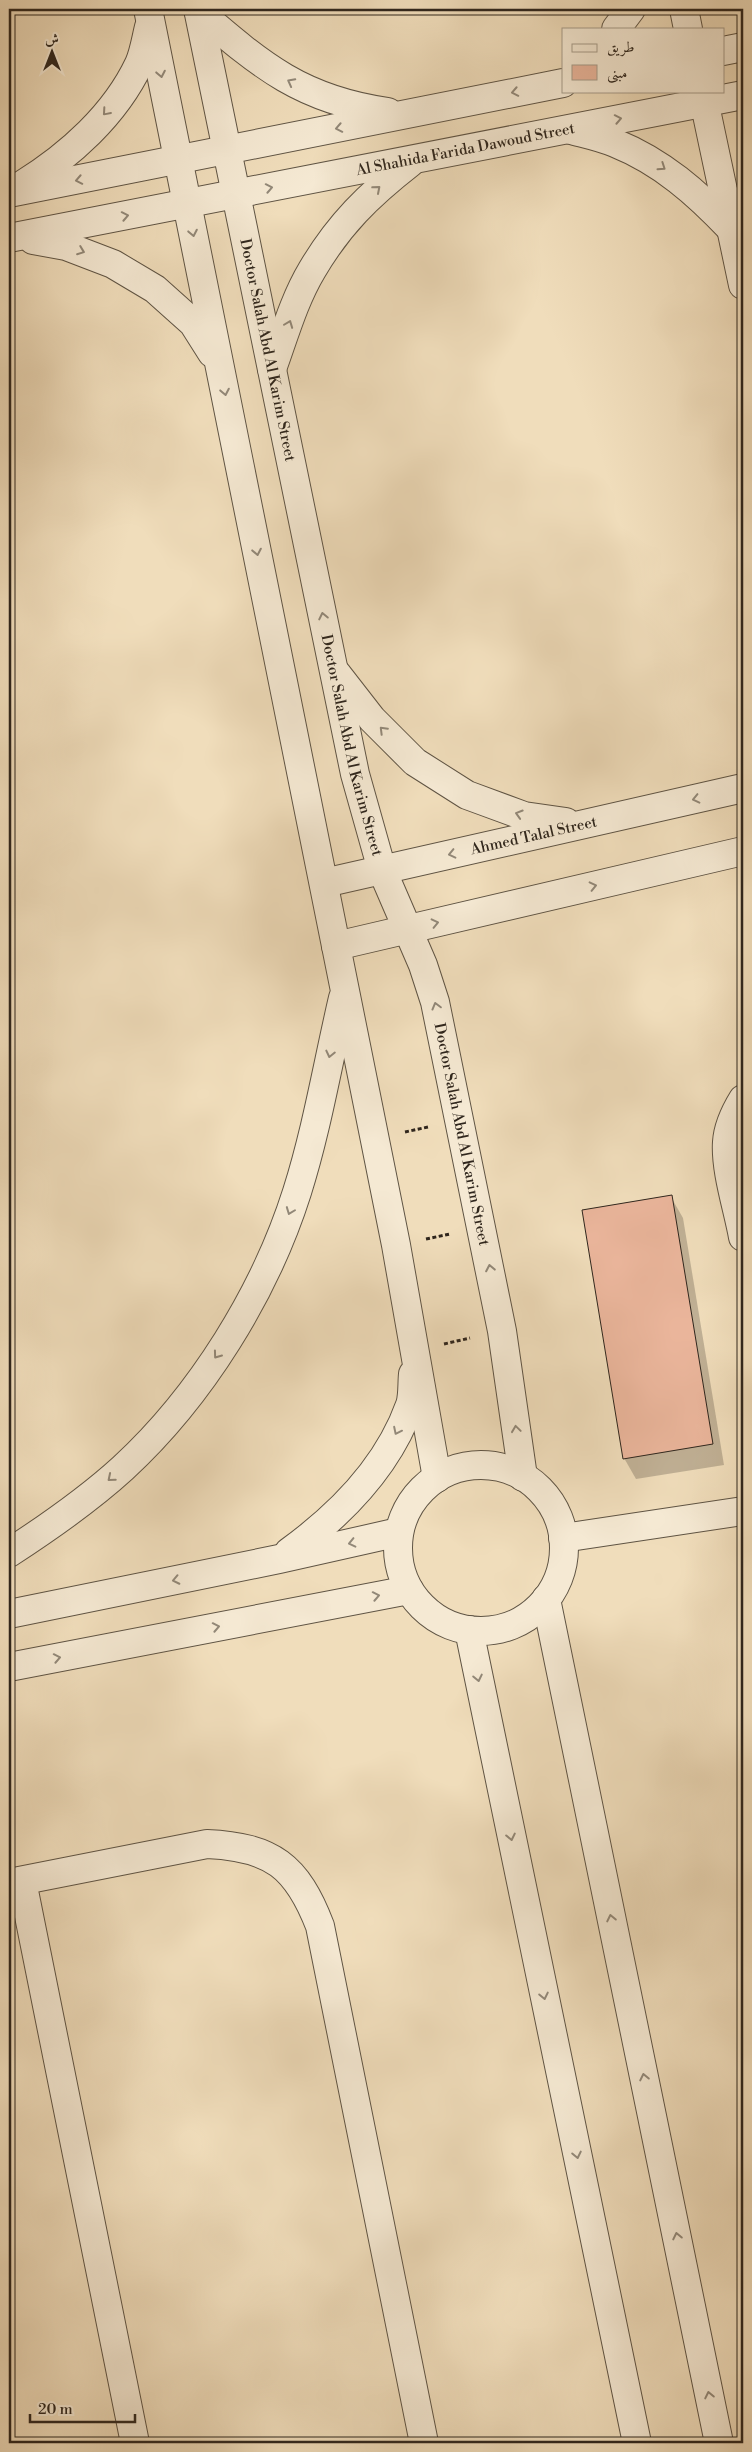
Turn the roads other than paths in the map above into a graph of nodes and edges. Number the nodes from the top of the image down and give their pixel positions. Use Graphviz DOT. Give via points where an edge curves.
graph roads {
  1 [pos="630,9"];
  2 [pos="684,9"];
  3 [pos="198,11"];
  4 [pos="149,16"];
  5 [pos="617,28"];
  6 [pos="688,28"];
  7 [pos="743,47"];
  8 [pos="724,51"];
  9 [pos="562,82"];
  10 [pos="743,95"];
  11 [pos="703,97"];
  12 [pos="404,114"];
  13 [pos="568,129"];
  14 [pos="227,150"];
  15 [pos="415,159"];
  16 [pos="178,160"];
  17 [pos="9,193"];
  18 [pos="236,195"];
  19 [pos="743,200"];
  20 [pos="187,204"];
  21 [pos="731,229"];
  22 [pos="12,238"];
  23 [pos="743,285"];
  24 [pos="219,363"];
  25 [pos="272,369"];
  26 [pos="334,669"];
  27 [pos="743,788"];
  28 [pos="584,824"];
  29 [pos="743,851"];
  30 [pos="382,870"];
  31 [pos="324,883"];
  32 [pos="409,929"];
  33 [pos="336,946"];
  34 [pos="345,989"];
  35 [pos="743,1099"];
  36 [pos="743,1237"];
  37 [pos="416,1350"];
  38 [pos="522,1477"];
  39 [pos="437,1478"];
  40 [pos="743,1511"];
  41 [pos="400,1532"];
  42 [pos="563,1538"];
  43 [pos="9,1554"];
  44 [pos="279,1559"];
  45 [pos="409,1590"];
  46 [pos="546,1599"];
  47 [pos="9,1614"];
  48 [pos="469,1630"];
  49 [pos="9,1667"];
  50 [pos="16,1882"];
  51 [pos="135,2443"];
  52 [pos="424,2443"];
  53 [pos="637,2443"];
  54 [pos="719,2443"];
  1 -- 5 [label="street"];
  2 -- 6 [label="street"];
  12 -- 3 [label="street, one-way" via="358,108 314,94 273,73"];
  3 -- 14 [label="street, Doctor Salah Abd Al Karim Street"];
  4 -- 16 [label="street, one-way"];
  4 -- 17 [label="street, one-way" via="139,63 114,104 83,139 48,169"];
  7 -- 8 [label="street"];
  9 -- 12 [label="street, one-way"];
  10 -- 11 [label="street, Al Shahida Farida Dawoud Street"];
  13 -- 11 [label="street, Al Shahida Farida Dawoud Street, one-way"];
  11 -- 21 [label="street"];
  12 -- 14 [label="street, one-way"];
  13 -- 15 [label="street, Al Shahida Farida Dawoud Street"];
  13 -- 21 [label="street, one-way" via="615,143 659,165 698,194"];
  14 -- 16 [label="street"];
  14 -- 18 [label="street, Doctor Salah Abd Al Karim Street"];
  18 -- 15 [label="street, Al Shahida Farida Dawoud Street, one-way"];
  25 -- 15 [label="street, one-way" via="311,271 340,228 374,190"];
  16 -- 17 [label="street, one-way"];
  16 -- 20 [label="street"];
  18 -- 20 [label="street, Al Shahida Farida Dawoud Street"];
  18 -- 25 [label="street, Doctor Salah Abd Al Karim Street"];
  19 -- 21 [label="street"];
  22 -- 20 [label="street, Al Shahida Farida Dawoud Street, one-way"];
  20 -- 24 [label="street, one-way"];
  21 -- 23 [label="street"];
  22 -- 24 [label="street, one-way" via="66,246 113,264 156,289 193,323"];
  24 -- 31 [label="street, one-way"];
  26 -- 25 [label="street, Doctor Salah Abd Al Karim Street, one-way"];
  28 -- 26 [label="street, one-way" via="524,816 466,795 415,762 372,718"];
  26 -- 30 [label="street, Doctor Salah Abd Al Karim Street" via="355,774"];
  27 -- 28 [label="street, Ahmed Talal Street, one-way"];
  28 -- 30 [label="street, Ahmed Talal Street, one-way"];
  32 -- 29 [label="street, one-way"];
  30 -- 31 [label="street, Ahmed Talal Street"];
  30 -- 32 [label="street, Doctor Salah Abd Al Karim Street"];
  31 -- 33 [label="street"];
  32 -- 33 [label="street"];
  38 -- 32 [label="street, Doctor Salah Abd Al Karim Street, one-way" via="502,1331 482,1227 435,1002"];
  33 -- 34 [label="street"];
  34 -- 37 [label="street"];
  34 -- 43 [label="street, one-way" via="297,1192 267,1269 228,1340 180,1407 124,1467 62,1519"];
  35 -- 36 [label="street" via="734,1114 727,1142"];
  37 -- 39 [label="street"];
  37 -- 44 [label="street, one-way" via="410,1404 387,1450 358,1492 321,1529"];
  38 -- 39 [label="street" via="509,1470 480,1466"];
  38 -- 42 [label="street" via="538,1488 550,1503 559,1520"];
  39 -- 41 [label="street" via="413,1501"];
  40 -- 42 [label="street"];
  41 -- 44 [label="street, one-way"];
  41 -- 45 [label="street" via="399,1562"];
  42 -- 46 [label="street" via="561,1570"];
  44 -- 47 [label="street, one-way"];
  45 -- 48 [label="street" via="428,1613 454,1627"];
  49 -- 45 [label="street, one-way"];
  46 -- 48 [label="street" via="520,1621 486,1631"];
  54 -- 46 [label="street, one-way"];
  48 -- 53 [label="street, one-way"];
  50 -- 51 [label="street"];
  50 -- 52 [label="street" via="207,1844 238,1845 266,1855 291,1873 309,1898 320,1926"];
}
